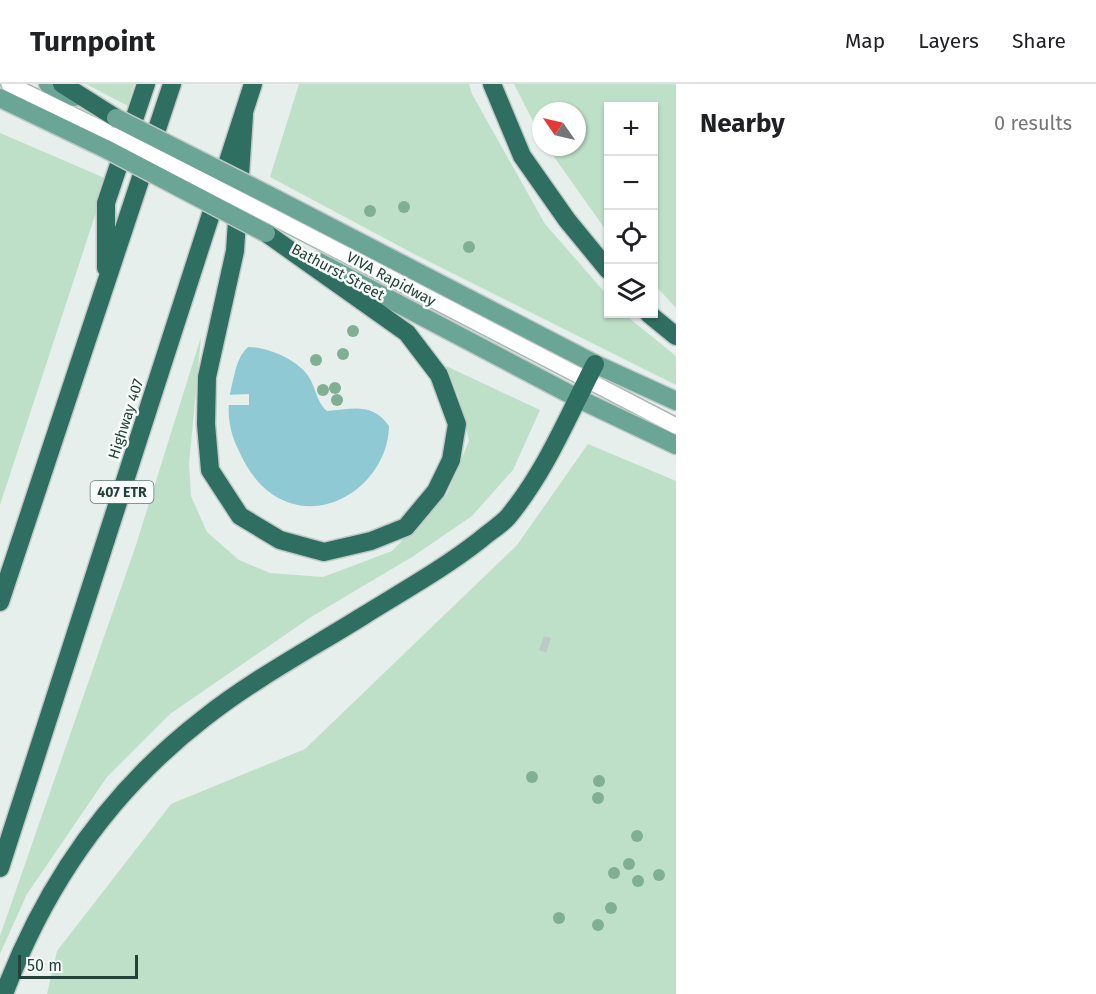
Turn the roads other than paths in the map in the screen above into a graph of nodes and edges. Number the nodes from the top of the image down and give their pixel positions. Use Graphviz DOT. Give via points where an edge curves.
graph roads {
  1 [pos="9,84"];
  2 [pos="48,84"];
  3 [pos="62,84"];
  4 [pos="146,84"];
  5 [pos="172,84"];
  6 [pos="253,84"];
  7 [pos="492,84"];
  8 [pos="0,98"];
  9 [pos="243,115"];
  10 [pos="112,134"];
  11 [pos="271,216"];
  12 [pos="604,264"];
  13 [pos="106,282"];
  14 [pos="654,318"];
  15 [pos="676,336"];
  16 [pos="595,364"];
  17 [pos="586,381"];
  18 [pos="579,399"];
  19 [pos="676,401"];
  20 [pos="676,426"];
  21 [pos="676,445"];
  22 [pos="0,602"];
  23 [pos="0,868"];
  24 [pos="4,994"];
  1 -- 10 [label="lane"];
  2 -- 10 [label="main road, Bathurst Street"];
  3 -- 10 [label="highway"];
  4 -- 13 [label="highway" via="106,203"];
  5 -- 13 [label="highway"];
  6 -- 9 [label="highway, Highway 407 / 407 ETR"];
  7 -- 12 [label="highway" via="522,156"];
  8 -- 10 [label="main road, Bathurst Street"];
  9 -- 11 [label="highway" via="235,251 207,377 210,470 240,516 280,540 324,552 371,541 406,527 436,491 451,460 457,424 439,375 407,333"];
  9 -- 23 [label="highway, Highway 407 / 407 ETR"];
  10 -- 11 [label="main road, Bathurst Street, bridge"];
  10 -- 11 [label="main road, Bathurst Street, bridge"];
  11 -- 16 [label="main road, Bathurst Street"];
  11 -- 17 [label="lane, VIVA Rapidway"];
  11 -- 18 [label="main road, Bathurst Street"];
  13 -- 22 [label="highway"];
  14 -- 15 [label="highway"];
  16 -- 17 [label="highway"];
  16 -- 19 [label="main road, Bathurst Street"];
  17 -- 18 [label="highway"];
  17 -- 20 [label="lane, VIVA Rapidway"];
  18 -- 21 [label="main road, Bathurst Street"];
  18 -- 24 [label="highway" via="557,444 507,518 446,567 203,719 143,772 85,838 46,902"];
}
